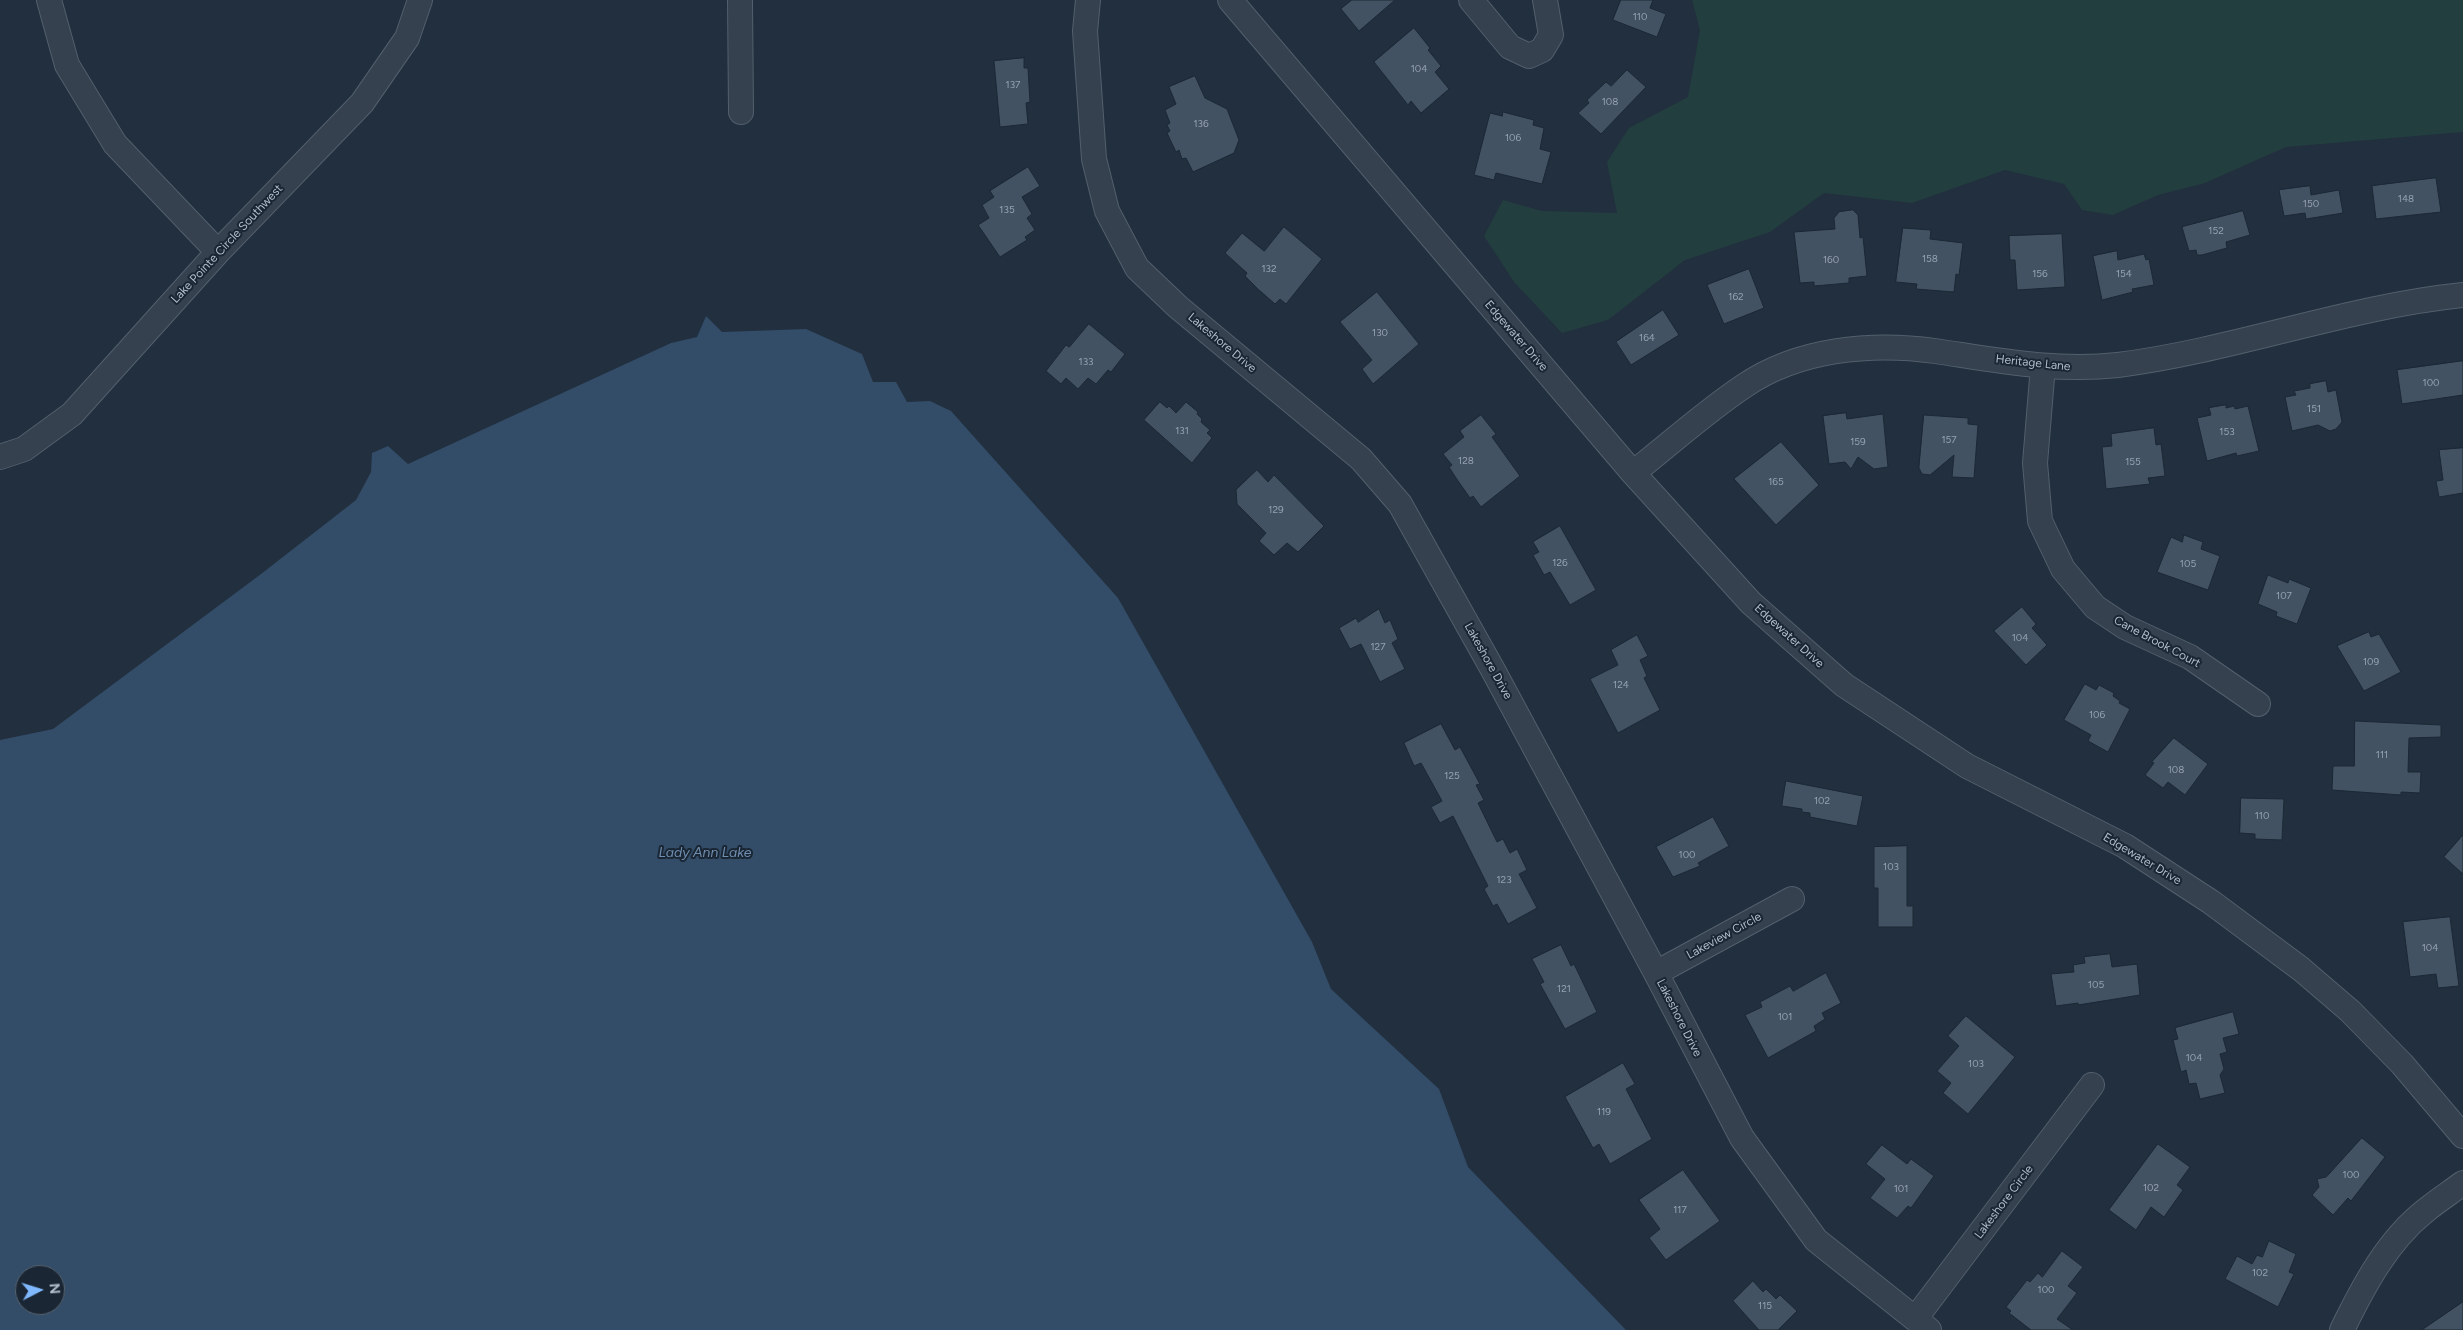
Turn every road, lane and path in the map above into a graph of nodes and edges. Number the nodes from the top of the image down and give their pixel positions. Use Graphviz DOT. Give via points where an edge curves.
graph roads {
  1 [pos="50,0"];
  2 [pos="420,0"];
  3 [pos="740,0"];
  4 [pos="1088,0"];
  5 [pos="1230,0"];
  6 [pos="1470,0"];
  7 [pos="1545,0"];
  8 [pos="741,112"];
  9 [pos="218,252"];
  10 [pos="2463,295"];
  11 [pos="2043,366"];
  12 [pos="0,457"];
  13 [pos="1633,473"];
  14 [pos="2258,704"];
  15 [pos="1792,899"];
  16 [pos="1656,973"];
  17 [pos="2092,1085"];
  18 [pos="2463,1136"];
  19 [pos="2463,1183"];
  20 [pos="1922,1324"];
  21 [pos="2342,1330"];
  1 -- 9 [label="street" via="67,65 115,144"];
  2 -- 9 [label="street, Lake Pointe Circle Southwest" via="407,38 362,103"];
  3 -- 8 [label="street"];
  4 -- 16 [label="street, Lakeshore Drive" via="1085,31 1094,159 1107,211 1121,241 1137,268 1178,307 1360,459 1400,504"];
  5 -- 13 [label="street, Edgewater Drive"];
  6 -- 7 [label="street" via="1510,47 1529,56 1542,50 1552,35"];
  9 -- 12 [label="street, Lake Pointe Circle Southwest" via="72,414 24,449"];
  10 -- 11 [label="street, Heritage Lane" via="2376,307 2184,354 2108,366"];
  11 -- 13 [label="street, Heritage Lane" via="1930,350 1892,348 1850,349 1811,356 1744,385"];
  11 -- 14 [label="street, Cane Brook Court" via="2035,463 2040,521 2063,569 2103,612 2125,627 2190,657"];
  13 -- 18 [label="street, Edgewater Drive" via="1751,603 1844,685 1967,766 2125,846 2211,902 2301,969 2350,1011 2402,1064"];
  15 -- 16 [label="street, Lakeview Circle"];
  16 -- 20 [label="street, Lakeshore Drive" via="1742,1138 1816,1240"];
  17 -- 20 [label="street, Lakeshore Circle"];
  19 -- 21 [label="street" via="2424,1212 2389,1249 2364,1285"];
}
